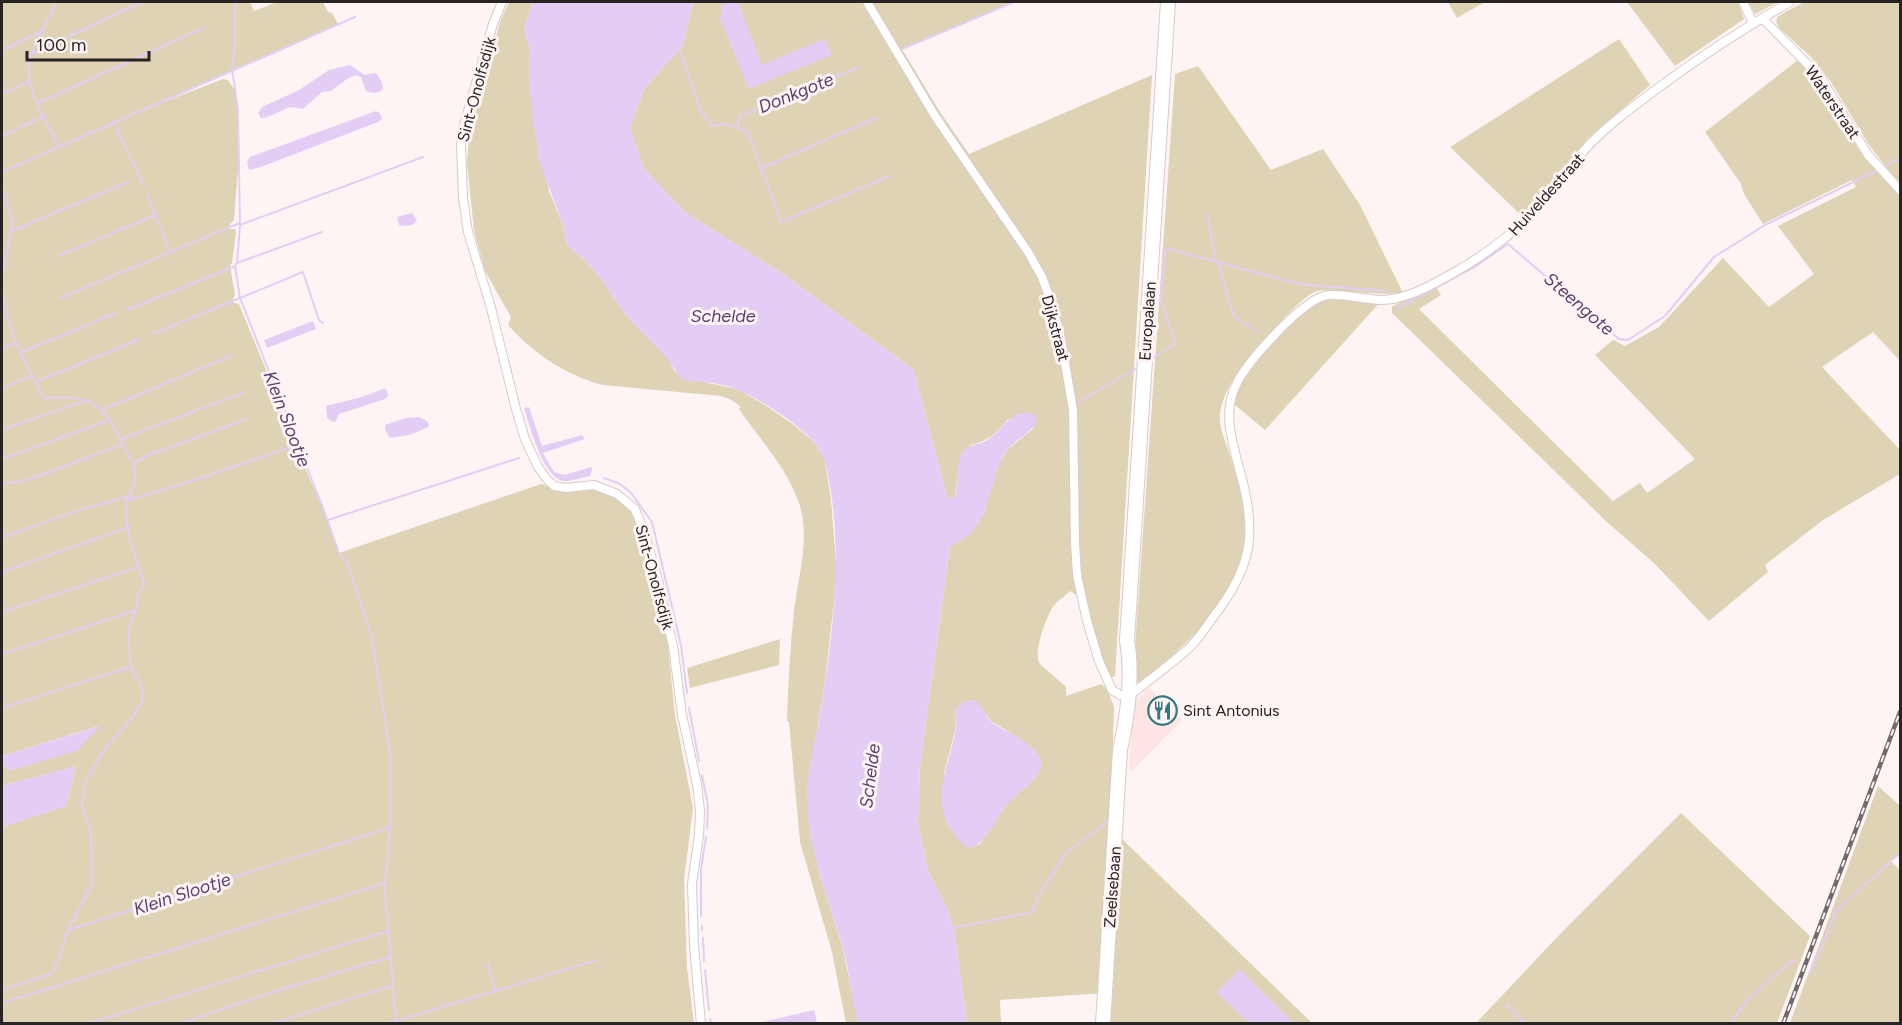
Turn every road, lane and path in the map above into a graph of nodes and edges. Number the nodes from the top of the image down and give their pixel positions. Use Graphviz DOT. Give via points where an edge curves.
graph roads {
  1 [pos="502,2"];
  2 [pos="867,2"];
  3 [pos="1168,2"];
  4 [pos="1743,2"];
  5 [pos="1790,2"];
  6 [pos="1762,18"];
  7 [pos="1753,22"];
  8 [pos="1900,190"];
  9 [pos="1127,640"];
  10 [pos="1124,695"];
  11 [pos="701,1023"];
  12 [pos="1102,1023"];
  1 -- 11 [label="street, Sint-Onolfsdijk" via="461,144 468,232 516,409 538,467 554,486 594,485 617,494 635,509 645,534 673,646 697,784 699,835 692,884"];
  2 -- 10 [label="street, Dijkstraat" via="935,116 1028,252 1049,296 1073,410 1077,575 1099,661 1112,690"];
  3 -- 9 [label="main road, Europalaan"];
  4 -- 7 [label="street"];
  5 -- 6 [label="street, Huiveldestraat"];
  6 -- 7 [label="street, Huiveldestraat"];
  6 -- 8 [label="street, Waterstraat" via="1821,78 1868,155"];
  7 -- 10 [label="street, Huiveldestraat" via="1630,109 1588,146 1551,193 1509,236 1478,258 1412,294 1394,299 1327,295 1316,299 1280,330 1237,382 1227,416 1249,507 1250,536 1245,563 1232,593 1191,646 1134,692"];
  9 -- 10 [label="main road, Zeelsebaan"];
  10 -- 12 [label="main road, Zeelsebaan" via="1118,723 1120,750"];
}
